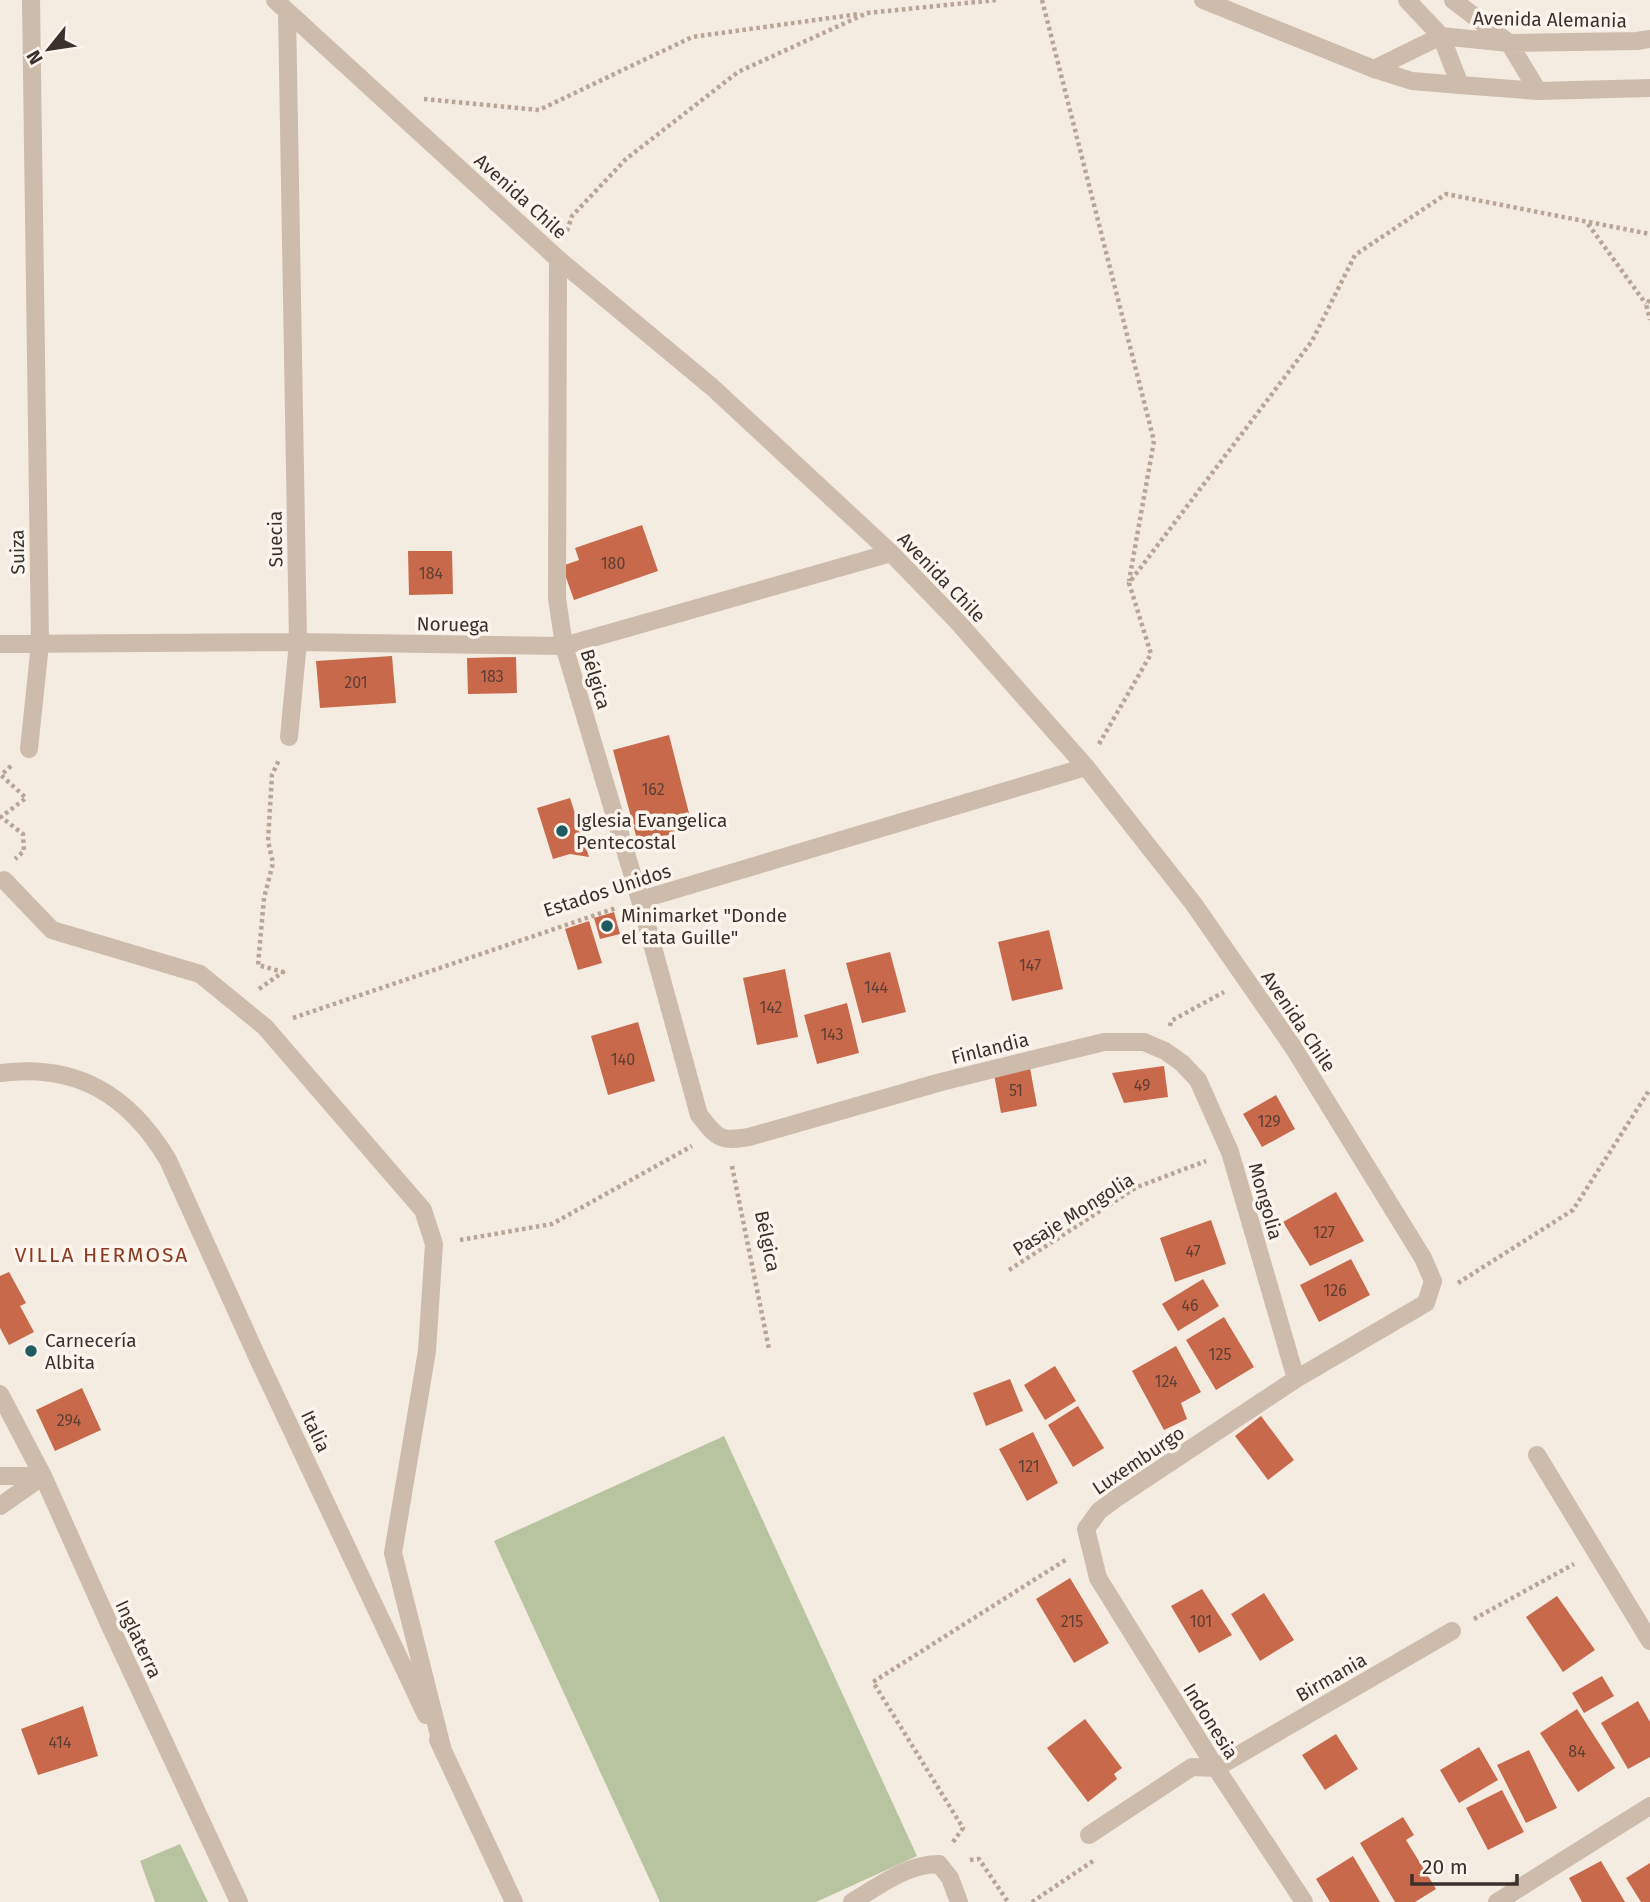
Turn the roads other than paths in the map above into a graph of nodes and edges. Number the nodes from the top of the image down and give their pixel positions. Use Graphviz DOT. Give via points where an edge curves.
graph roads {
  1 [pos="31,0"];
  2 [pos="1203,0"];
  3 [pos="1407,0"];
  4 [pos="1453,0"];
  5 [pos="281,6"];
  6 [pos="1441,37"];
  7 [pos="1650,39"];
  8 [pos="1509,43"];
  9 [pos="1374,69"];
  10 [pos="1460,85"];
  11 [pos="1650,88"];
  12 [pos="1538,91"];
  13 [pos="558,259"];
  14 [pos="891,553"];
  15 [pos="298,642"];
  16 [pos="0,644"];
  17 [pos="40,644"];
  18 [pos="564,646"];
  19 [pos="289,737"];
  20 [pos="29,749"];
  21 [pos="1086,767"];
  22 [pos="4,880"];
  23 [pos="640,900"];
  24 [pos="1165,1051"];
  25 [pos="0,1073"];
  26 [pos="721,1137"];
  27 [pos="1426,1303"];
  28 [pos="1296,1379"];
  29 [pos="0,1394"];
  30 [pos="1537,1455"];
  31 [pos="0,1476"];
  32 [pos="43,1476"];
  33 [pos="0,1506"];
  34 [pos="1092,1558"];
  35 [pos="1452,1631"];
  36 [pos="1650,1641"];
  37 [pos="443,1751"];
  38 [pos="1216,1768"];
  39 [pos="1650,1807"];
  40 [pos="1089,1835"];
  41 [pos="239,1902"];
  42 [pos="514,1902"];
  43 [pos="852,1902"];
  44 [pos="958,1902"];
  45 [pos="1304,1902"];
  46 [pos="1497,1902"];
  1 -- 17 [label="street, Suiza"];
  2 -- 9 [label="street"];
  3 -- 6 [label="street"];
  4 -- 8 [label="street"];
  5 -- 13 [label="street, Avenida Chile"];
  5 -- 15 [label="street, Suecia"];
  6 -- 8 [label="street, Avenida Alemania"];
  6 -- 9 [label="street"];
  6 -- 10 [label="street"];
  7 -- 8 [label="street, Avenida Alemania"];
  8 -- 12 [label="street"];
  9 -- 10 [label="street" via="1412,81"];
  10 -- 12 [label="street"];
  11 -- 12 [label="street"];
  13 -- 14 [label="street, Avenida Chile" via="712,387"];
  13 -- 18 [label="street, Bélgica" via="557,597"];
  14 -- 18 [label="street, Noruega"];
  14 -- 21 [label="street, Avenida Chile"];
  15 -- 17 [label="street, Noruega"];
  15 -- 18 [label="street, Noruega"];
  15 -- 19 [label="street, Suecia"];
  16 -- 17 [label="street, Noruega"];
  17 -- 20 [label="street, Suiza"];
  18 -- 23 [label="street, Bélgica"];
  21 -- 23 [label="street, Estados Unidos"];
  21 -- 27 [label="street, Avenida Chile" via="1193,903 1293,1047 1423,1258 1433,1281"];
  22 -- 37 [label="street" via="52,930 200,974 265,1027 423,1210 434,1244 427,1351 393,1553"];
  23 -- 26 [label="street, Bélgica" via="699,1115"];
  24 -- 26 [label="street, Finlandia" via="1144,1042 1104,1042 749,1137"];
  24 -- 28 [label="street, Mongolia" via="1198,1080 1230,1152"];
  25 -- 37 [label="street, Italia" via="29,1069 87,1083 112,1096 153,1135"];
  27 -- 28 [label="street, Luxemburgo"];
  28 -- 34 [label="street, Luxemburgo" via="1099,1511 1086,1529"];
  29 -- 32 [label="street, Inglaterra"];
  30 -- 36 [label="street"];
  31 -- 32 [label="street"];
  32 -- 33 [label="street"];
  32 -- 41 [label="street, Inglaterra"];
  34 -- 38 [label="street, Indonesia" via="1098,1578"];
  35 -- 38 [label="street, Birmania"];
  37 -- 42 [label="street, Italia"];
  38 -- 40 [label="street, Birmania" via="1192,1767"];
  38 -- 45 [label="street, Indonesia"];
  39 -- 46 [label="street"];
  43 -- 44 [label="street" via="927,1864 939,1864 950,1878"];
}
